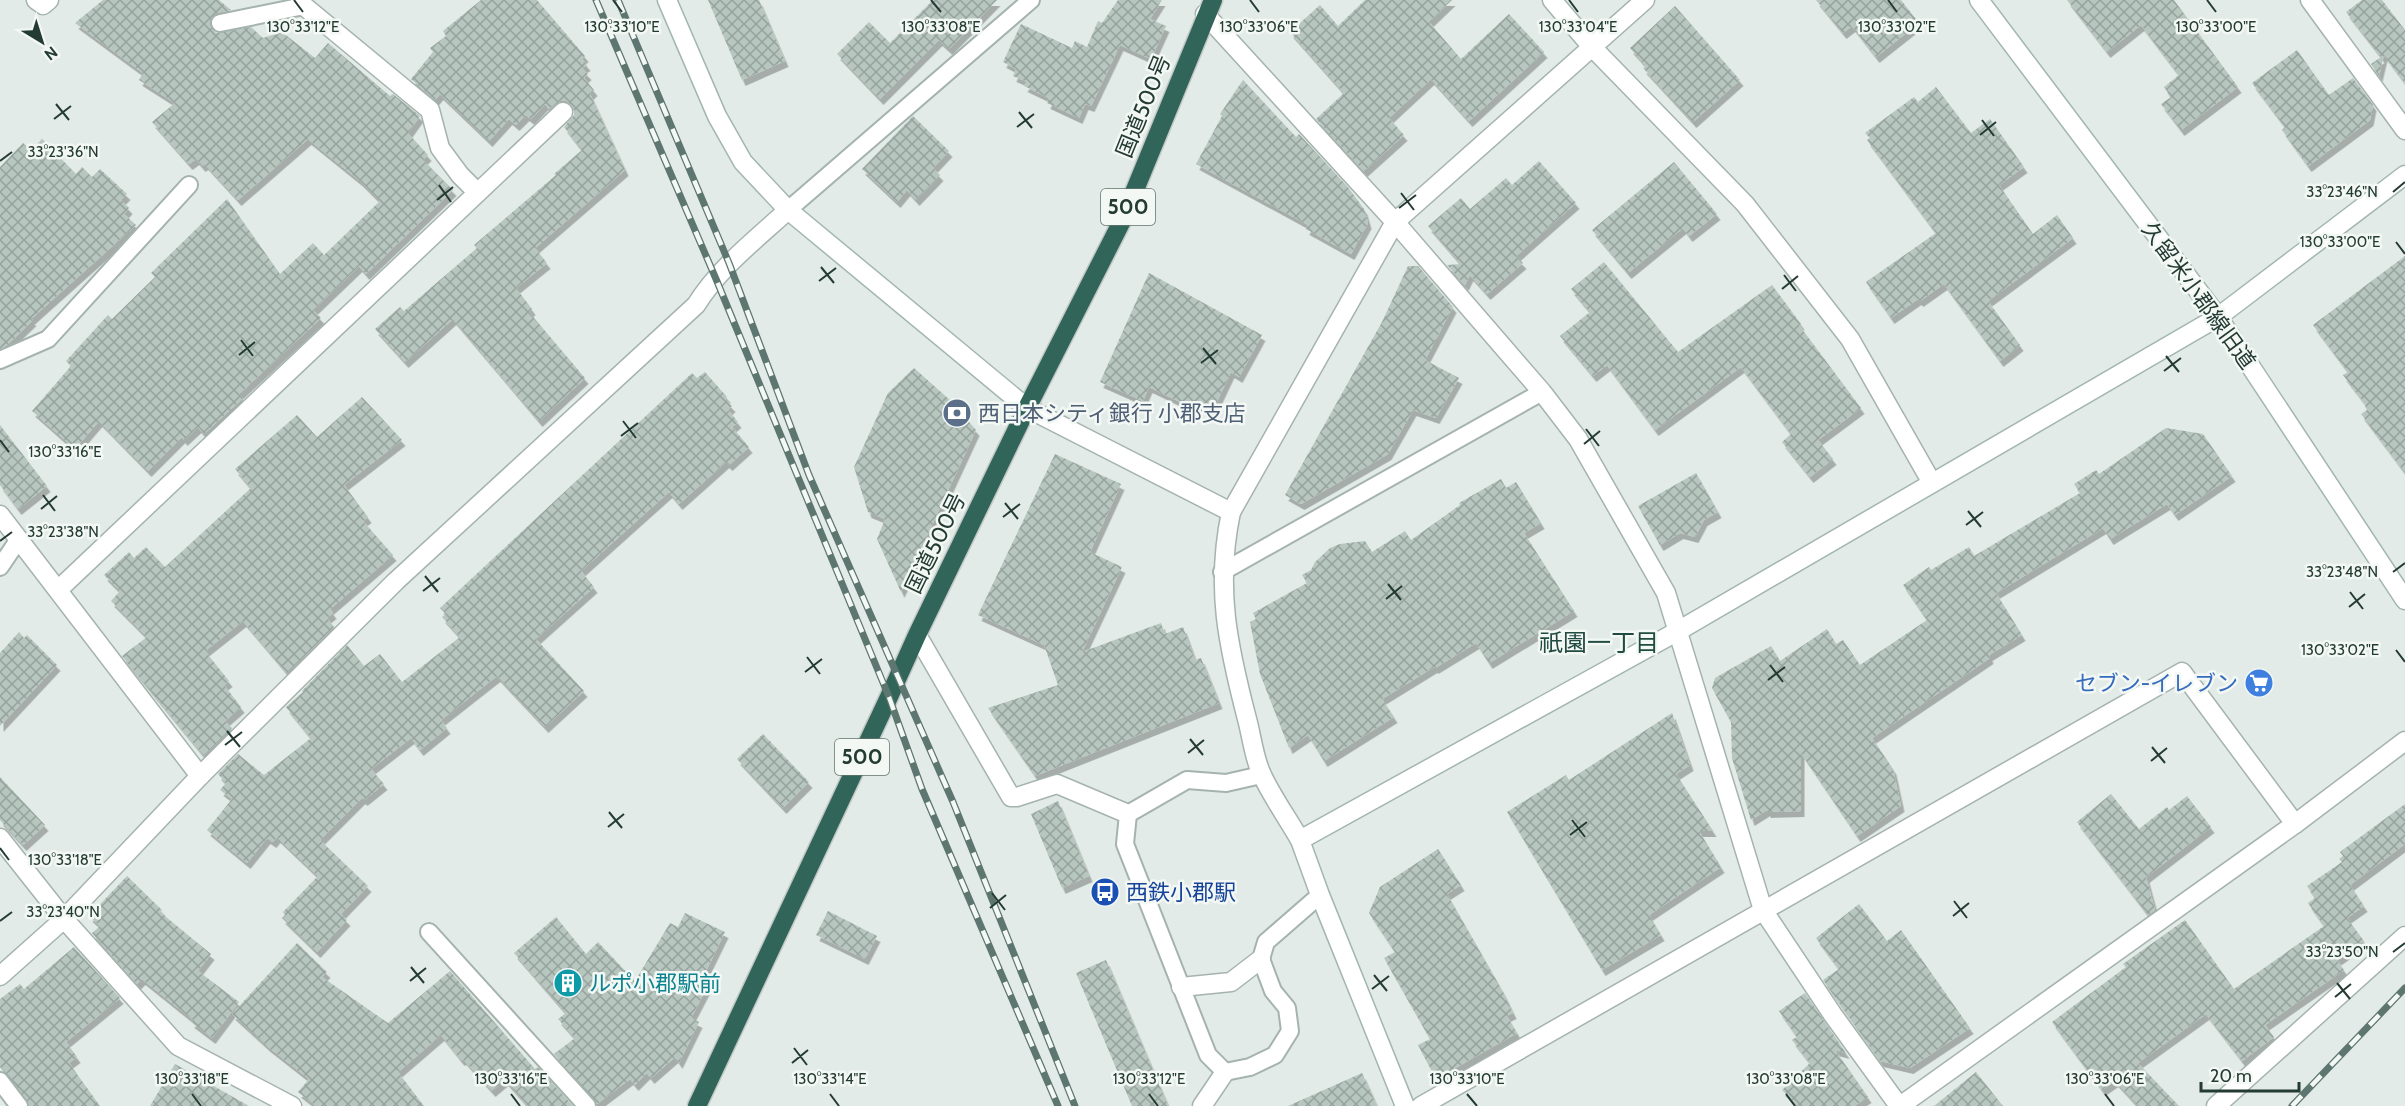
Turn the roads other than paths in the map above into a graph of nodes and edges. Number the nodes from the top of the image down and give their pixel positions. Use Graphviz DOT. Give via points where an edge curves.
graph roads {
  1 [pos="36,0"];
  2 [pos="50,0"];
  3 [pos="667,0"];
  4 [pos="1031,0"];
  5 [pos="1552,0"];
  6 [pos="1645,0"];
  7 [pos="1979,0"];
  8 [pos="2310,0"];
  9 [pos="302,3"];
  10 [pos="1209,7"];
  11 [pos="220,23"];
  12 [pos="1592,46"];
  13 [pos="563,112"];
  14 [pos="2405,130"];
  15 [pos="2405,175"];
  16 [pos="189,185"];
  17 [pos="477,192"];
  18 [pos="788,210"];
  19 [pos="1395,222"];
  20 [pos="2218,317"];
  21 [pos="0,360"];
  22 [pos="1542,392"];
  23 [pos="1027,408"];
  24 [pos="1932,483"];
  25 [pos="1231,512"];
  26 [pos="0,515"];
  27 [pos="19,539"];
  28 [pos="0,567"];
  29 [pos="1222,572"];
  30 [pos="58,590"];
  31 [pos="2405,600"];
  32 [pos="1678,632"];
  33 [pos="916,634"];
  34 [pos="2405,741"];
  35 [pos="1262,775"];
  36 [pos="200,776"];
  37 [pos="1128,814"];
  38 [pos="2295,824"];
  39 [pos="0,838"];
  40 [pos="1300,840"];
  41 [pos="1320,895"];
  42 [pos="1762,910"];
  43 [pos="64,919"];
  44 [pos="429,932"];
  45 [pos="2405,936"];
  46 [pos="1261,959"];
  47 [pos="0,976"];
  48 [pos="1181,987"];
  49 [pos="1226,1072"];
  50 [pos="0,1081"];
  51 [pos="19,1106"];
  52 [pos="292,1106"];
  53 [pos="587,1106"];
  54 [pos="697,1106"];
  55 [pos="1202,1106"];
  56 [pos="1405,1106"];
  57 [pos="1421,1106"];
  58 [pos="1900,1106"];
  59 [pos="2216,1106"];
  1 -- 2 [label="street" via="43,5"];
  3 -- 18 [label="street" via="717,116 743,162"];
  4 -- 18 [label="lane"];
  5 -- 12 [label="street"];
  6 -- 12 [label="street"];
  7 -- 20 [label="street, 久留米小郡線旧道"];
  8 -- 14 [label="street"];
  9 -- 11 [label="lane"];
  9 -- 17 [label="street" via="430,110 440,148"];
  10 -- 19 [label="street"];
  10 -- 23 [label="highway, 国道500号 / 500" via="1123,219"];
  12 -- 19 [label="street"];
  12 -- 24 [label="street" via="1745,204 1850,339"];
  13 -- 17 [label="street"];
  15 -- 20 [label="street"];
  16 -- 21 [label="lane" via="48,339"];
  17 -- 30 [label="street"];
  18 -- 23 [label="street"];
  18 -- 36 [label="street" via="729,263 696,305 396,581"];
  19 -- 22 [label="street"];
  19 -- 25 [label="street"];
  20 -- 24 [label="street"];
  20 -- 31 [label="street, 久留米小郡線旧道"];
  22 -- 29 [label="lane"];
  22 -- 32 [label="street" via="1578,439 1608,489 1666,593"];
  23 -- 25 [label="street"];
  23 -- 33 [label="highway, 国道500号 / 500"];
  24 -- 32 [label="street"];
  25 -- 29 [label="street"];
  26 -- 27 [label="street"];
  27 -- 28 [label="lane"];
  27 -- 30 [label="street"];
  29 -- 35 [label="street" via="1227,631"];
  30 -- 36 [label="street"];
  32 -- 40 [label="street"];
  32 -- 42 [label="street"];
  33 -- 37 [label="street" via="1011,797 1057,784"];
  33 -- 54 [label="highway, 国道500号 / 500"];
  34 -- 38 [label="street"];
  35 -- 37 [label="lane" via="1227,783 1187,780"];
  35 -- 40 [label="street"];
  36 -- 43 [label="street"];
  37 -- 48 [label="lane" via="1125,844"];
  38 -- 42 [label="street" via="2182,672"];
  38 -- 58 [label="street"];
  39 -- 43 [label="street"];
  40 -- 41 [label="street"];
  41 -- 46 [label="lane" via="1266,942"];
  41 -- 56 [label="street"];
  42 -- 57 [label="street"];
  42 -- 58 [label="street"];
  43 -- 47 [label="street"];
  43 -- 52 [label="street" via="178,1046"];
  44 -- 53 [label="lane"];
  45 -- 59 [label="street"];
  46 -- 48 [label="street" via="1231,982"];
  46 -- 49 [label="lane" via="1273,991 1287,1008 1290,1031 1275,1055 1250,1067"];
  48 -- 49 [label="lane" via="1208,1055"];
  49 -- 55 [label="street"];
  50 -- 51 [label="lane"];
}
